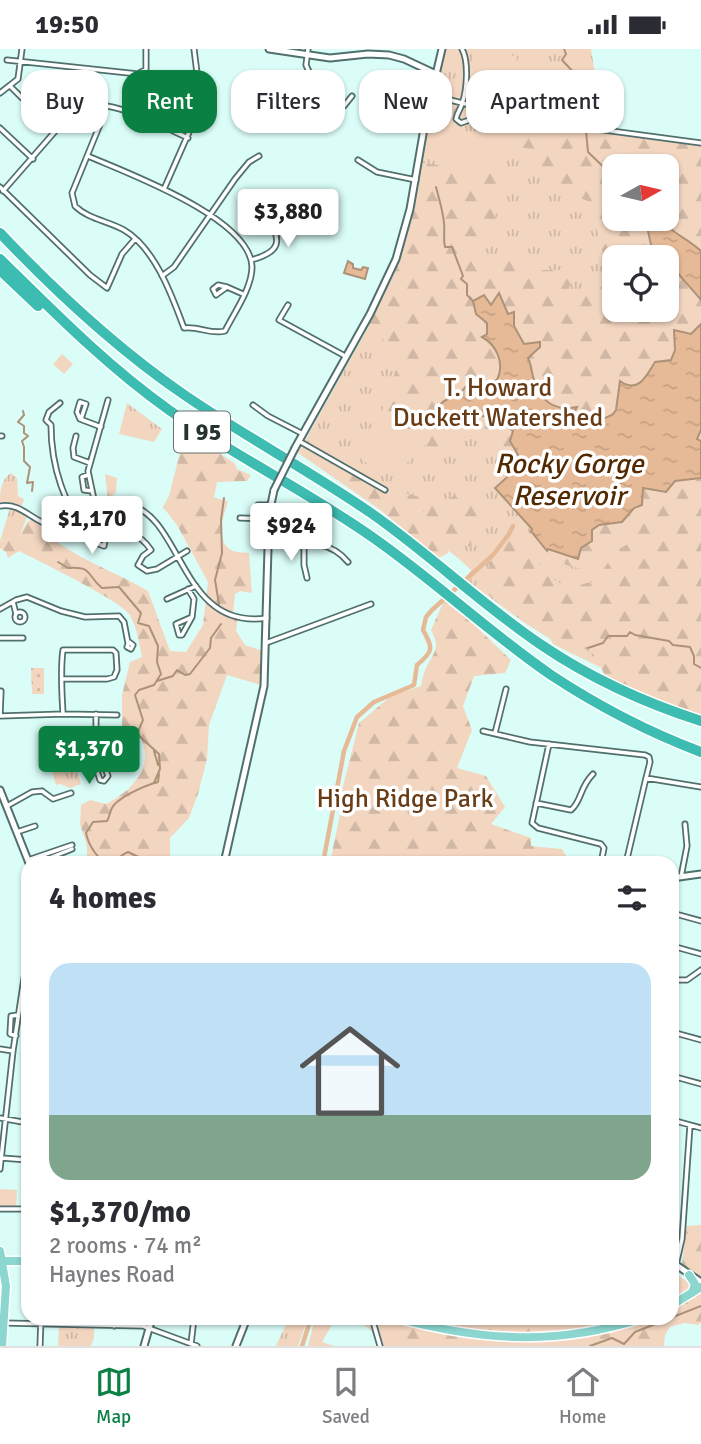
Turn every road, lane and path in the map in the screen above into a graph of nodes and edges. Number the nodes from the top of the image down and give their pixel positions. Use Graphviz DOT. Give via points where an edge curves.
graph roads {
  1 [pos="22,49"];
  2 [pos="146,49"];
  3 [pos="194,49"];
  4 [pos="269,49"];
  5 [pos="442,49"];
  6 [pos="461,49"];
  7 [pos="308,52"];
  8 [pos="7,60"];
  9 [pos="21,61"];
  10 [pos="307,70"];
  11 [pos="427,70"];
  12 [pos="437,70"];
  13 [pos="10,86"];
  14 [pos="0,93"];
  15 [pos="352,96"];
  16 [pos="21,97"];
  17 [pos="452,100"];
  18 [pos="463,103"];
  19 [pos="466,104"];
  20 [pos="345,105"];
  21 [pos="108,107"];
  22 [pos="466,121"];
  23 [pos="0,128"];
  24 [pos="624,132"];
  25 [pos="55,133"];
  26 [pos="96,133"];
  27 [pos="423,133"];
  28 [pos="188,138"];
  29 [pos="701,143"];
  30 [pos="88,156"];
  31 [pos="259,156"];
  32 [pos="33,159"];
  33 [pos="358,160"];
  34 [pos="415,180"];
  35 [pos="2,189"];
  36 [pos="164,190"];
  37 [pos="211,215"];
  38 [pos="268,215"];
  39 [pos="0,234"];
  40 [pos="136,239"];
  41 [pos="0,259"];
  42 [pos="251,260"];
  43 [pos="0,270"];
  44 [pos="162,276"];
  45 [pos="227,287"];
  46 [pos="243,294"];
  47 [pos="288,305"];
  48 [pos="346,357"];
  49 [pos="125,376"];
  50 [pos="108,400"];
  51 [pos="80,402"];
  52 [pos="60,403"];
  53 [pos="253,405"];
  54 [pos="101,427"];
  55 [pos="303,434"];
  56 [pos="76,436"];
  57 [pos="299,441"];
  58 [pos="90,463"];
  59 [pos="385,490"];
  60 [pos="270,505"];
  61 [pos="0,506"];
  62 [pos="96,509"];
  63 [pos="77,517"];
  64 [pos="240,518"];
  65 [pos="259,519"];
  66 [pos="269,519"];
  67 [pos="107,528"];
  68 [pos="101,529"];
  69 [pos="268,542"];
  70 [pos="304,543"];
  71 [pos="187,551"];
  72 [pos="177,557"];
  73 [pos="348,562"];
  74 [pos="307,578"];
  75 [pos="196,586"];
  76 [pos="188,589"];
  77 [pos="167,599"];
  78 [pos="13,601"];
  79 [pos="371,604"];
  80 [pos="0,609"];
  81 [pos="16,614"];
  82 [pos="192,617"];
  83 [pos="267,618"];
  84 [pos="0,638"];
  85 [pos="23,638"];
  86 [pos="128,643"];
  87 [pos="266,643"];
  88 [pos="62,679"];
  89 [pos="506,689"];
  90 [pos="1,691"];
  91 [pos="63,714"];
  92 [pos="96,715"];
  93 [pos="117,715"];
  94 [pos="0,716"];
  95 [pos="701,721"];
  96 [pos="482,730"];
  97 [pos="495,733"];
  98 [pos="549,744"];
  99 [pos="701,752"];
  100 [pos="96,758"];
  101 [pos="103,762"];
  102 [pos="134,765"];
  103 [pos="593,774"];
  104 [pos="646,778"];
  105 [pos="45,785"];
  106 [pos="701,787"];
  107 [pos="0,790"];
  108 [pos="42,791"];
  109 [pos="71,793"];
  110 [pos="536,803"];
  111 [pos="7,806"];
  112 [pos="685,824"];
  113 [pos="35,826"];
  114 [pos="17,832"];
  115 [pos="27,856"];
  116 [pos="44,856"];
  117 [pos="52,856"];
  118 [pos="226,856"];
  119 [pos="603,856"];
  120 [pos="628,856"];
  121 [pos="701,874"];
  122 [pos="681,877"];
  123 [pos="679,915"];
  124 [pos="701,921"];
  125 [pos="679,948"];
  126 [pos="701,954"];
  127 [pos="701,970"];
  128 [pos="679,980"];
  129 [pos="21,998"];
  130 [pos="679,1034"];
  131 [pos="701,1040"];
  132 [pos="0,1049"];
  133 [pos="13,1051"];
  134 [pos="679,1078"];
  135 [pos="701,1084"];
  136 [pos="0,1118"];
  137 [pos="6,1119"];
  138 [pos="21,1122"];
  139 [pos="679,1122"];
  140 [pos="690,1125"];
  141 [pos="701,1128"];
  142 [pos="1,1158"];
  143 [pos="21,1159"];
  144 [pos="0,1169"];
  145 [pos="0,1209"];
  146 [pos="21,1209"];
  147 [pos="679,1246"];
  148 [pos="0,1251"];
  149 [pos="1,1261"];
  150 [pos="21,1261"];
  151 [pos="679,1268"];
  152 [pos="689,1275"];
  153 [pos="699,1290"];
  154 [pos="679,1302"];
  155 [pos="4,1323"];
  156 [pos="21,1323"];
  157 [pos="40,1325"];
  158 [pos="78,1325"];
  159 [pos="151,1325"];
  160 [pos="193,1325"];
  161 [pos="244,1325"];
  162 [pos="374,1325"];
  163 [pos="423,1325"];
  164 [pos="430,1325"];
  165 [pos="620,1325"];
  166 [pos="114,1326"];
  167 [pos="150,1328"];
  168 [pos="443,1330"];
  169 [pos="191,1345"];
  170 [pos="2,1346"];
  171 [pos="40,1346"];
  172 [pos="144,1346"];
  173 [pos="197,1346"];
  174 [pos="236,1346"];
  175 [pos="380,1346"];
  1 -- 9 [label="street"];
  2 -- 9 [label="street" via="146,68 138,74"];
  3 -- 28 [label="street" via="201,101"];
  4 -- 7 [label="street"];
  5 -- 12 [label="street"];
  6 -- 18 [label="street" via="467,66"];
  7 -- 10 [label="street"];
  7 -- 11 [label="street" via="330,58 389,55"];
  8 -- 9 [label="street"];
  9 -- 13 [label="street" via="18,79"];
  13 -- 14 [label="street"];
  13 -- 16 [label="street"];
  15 -- 20 [label="street"];
  17 -- 18 [label="street"];
  18 -- 19 [label="street"];
  18 -- 22 [label="street" via="456,117 461,123"];
  21 -- 28 [label="street" via="127,110"];
  23 -- 32 [label="street"];
  24 -- 29 [label="street"];
  25 -- 32 [label="street"];
  26 -- 30 [label="street"];
  27 -- 34 [label="street"];
  28 -- 36 [label="street"];
  30 -- 36 [label="street"];
  30 -- 40 [label="street" via="72,194 75,206"];
  31 -- 37 [label="street" via="235,179"];
  32 -- 35 [label="street"];
  33 -- 34 [label="street" via="377,172"];
  34 -- 48 [label="street" via="391,270"];
  35 -- 40 [label="street" via="107,288 122,254"];
  36 -- 37 [label="street"];
  37 -- 42 [label="street" via="236,235"];
  37 -- 44 [label="street" via="174,267"];
  38 -- 42 [label="street" via="276,245 269,254"];
  39 -- 95 [label="highway, I 95" via="88,319 159,377 347,496 541,644 626,693"];
  40 -- 44 [label="street"];
  41 -- 49 [label="highway, I 95"];
  42 -- 46 [label="street"];
  43 -- 49 [label="highway" via="70,335"];
  44 -- 46 [label="street" via="184,328 224,332"];
  45 -- 46 [label="street"];
  47 -- 48 [label="street" via="279,320"];
  48 -- 55 [label="street"];
  49 -- 99 [label="highway, I 95" via="216,441 347,519 586,697"];
  50 -- 54 [label="street"];
  51 -- 54 [label="street" via="86,404 81,420"];
  52 -- 63 [label="street" via="46,420 52,426 57,478"];
  53 -- 55 [label="street"];
  54 -- 58 [label="street"];
  55 -- 57 [label="street"];
  56 -- 58 [label="street" via="76,458"];
  57 -- 59 [label="street"];
  57 -- 60 [label="street, bridge"];
  58 -- 62 [label="street" via="88,475 82,477 85,492 92,491"];
  60 -- 65 [label="street" via="258,505"];
  60 -- 66 [label="street"];
  61 -- 63 [label="street" via="15,507 50,526"];
  62 -- 63 [label="street"];
  62 -- 72 [label="street" via="120,504 143,510 155,520"];
  63 -- 67 [label="street" via="86,538 103,547"];
  64 -- 65 [label="street"];
  65 -- 66 [label="street"];
  66 -- 69 [label="street"];
  67 -- 68 [label="street"];
  67 -- 72 [label="street" via="131,533 147,545 151,550 138,565 142,570 149,572"];
  69 -- 70 [label="street"];
  69 -- 83 [label="street"];
  70 -- 73 [label="street" via="324,544"];
  70 -- 74 [label="street"];
  71 -- 72 [label="street"];
  72 -- 75 [label="street"];
  75 -- 76 [label="street"];
  75 -- 83 [label="street" via="233,615"];
  76 -- 77 [label="street"];
  76 -- 82 [label="street" via="194,599"];
  78 -- 80 [label="street"];
  78 -- 81 [label="street"];
  78 -- 86 [label="street" via="27,597 85,617 119,616"];
  79 -- 87 [label="street"];
  82 -- 82 [label="street" via="187,628 180,635 176,624"];
  83 -- 87 [label="street"];
  84 -- 85 [label="street"];
  87 -- 118 [label="street" via="260,709"];
  88 -- 88 [label="street" via="65,649 115,651 114,677"];
  88 -- 91 [label="street"];
  89 -- 97 [label="street"];
  90 -- 94 [label="street"];
  91 -- 92 [label="street"];
  91 -- 94 [label="street"];
  92 -- 93 [label="street"];
  92 -- 100 [label="street"];
  96 -- 97 [label="street"];
  97 -- 98 [label="street"];
  98 -- 104 [label="street" via="645,755 650,762"];
  98 -- 110 [label="street"];
  100 -- 101 [label="street"];
  100 -- 101 [label="street" via="102,781 108,778"];
  101 -- 102 [label="street" via="130,754"];
  103 -- 110 [label="street" via="582,785 571,810"];
  104 -- 106 [label="street"];
  104 -- 120 [label="street"];
  105 -- 108 [label="street"];
  107 -- 111 [label="street"];
  108 -- 109 [label="street" via="53,799"];
  108 -- 111 [label="street"];
  110 -- 119 [label="street" via="534,826 601,843"];
  111 -- 114 [label="street"];
  112 -- 122 [label="street" via="687,846"];
  113 -- 114 [label="street"];
  114 -- 115 [label="street"];
  116 -- 117 [label="street" via="72,847"];
  121 -- 122 [label="street"];
  123 -- 124 [label="street"];
  125 -- 126 [label="street"];
  127 -- 128 [label="street"];
  129 -- 133 [label="street" via="18,1015 12,1014 10,1021 10,1034 16,1036"];
  130 -- 131 [label="street"];
  132 -- 133 [label="street"];
  133 -- 137 [label="street"];
  134 -- 135 [label="street"];
  136 -- 137 [label="street"];
  137 -- 138 [label="street"];
  137 -- 142 [label="street"];
  139 -- 140 [label="street"];
  140 -- 141 [label="street"];
  140 -- 147 [label="street"];
  142 -- 143 [label="street"];
  142 -- 144 [label="street"];
  145 -- 146 [label="street"];
  148 -- 149 [label="main road"];
  149 -- 150 [label="main road"];
  149 -- 155 [label="main road"];
  151 -- 152 [label="street"];
  152 -- 153 [label="main road"];
  152 -- 153 [label="street"];
  153 -- 154 [label="main road"];
  155 -- 156 [label="street"];
  155 -- 170 [label="main road"];
  157 -- 171 [label="street"];
  158 -- 166 [label="street"];
  159 -- 167 [label="street"];
  160 -- 169 [label="street"];
  161 -- 174 [label="street"];
  162 -- 175 [label="street"];
  163 -- 168 [label="main road"];
  164 -- 168 [label="main road"];
  165 -- 168 [label="main road" via="542,1339 492,1338"];
  166 -- 167 [label="street"];
  167 -- 169 [label="street"];
  167 -- 172 [label="street"];
  169 -- 173 [label="street"];
}
